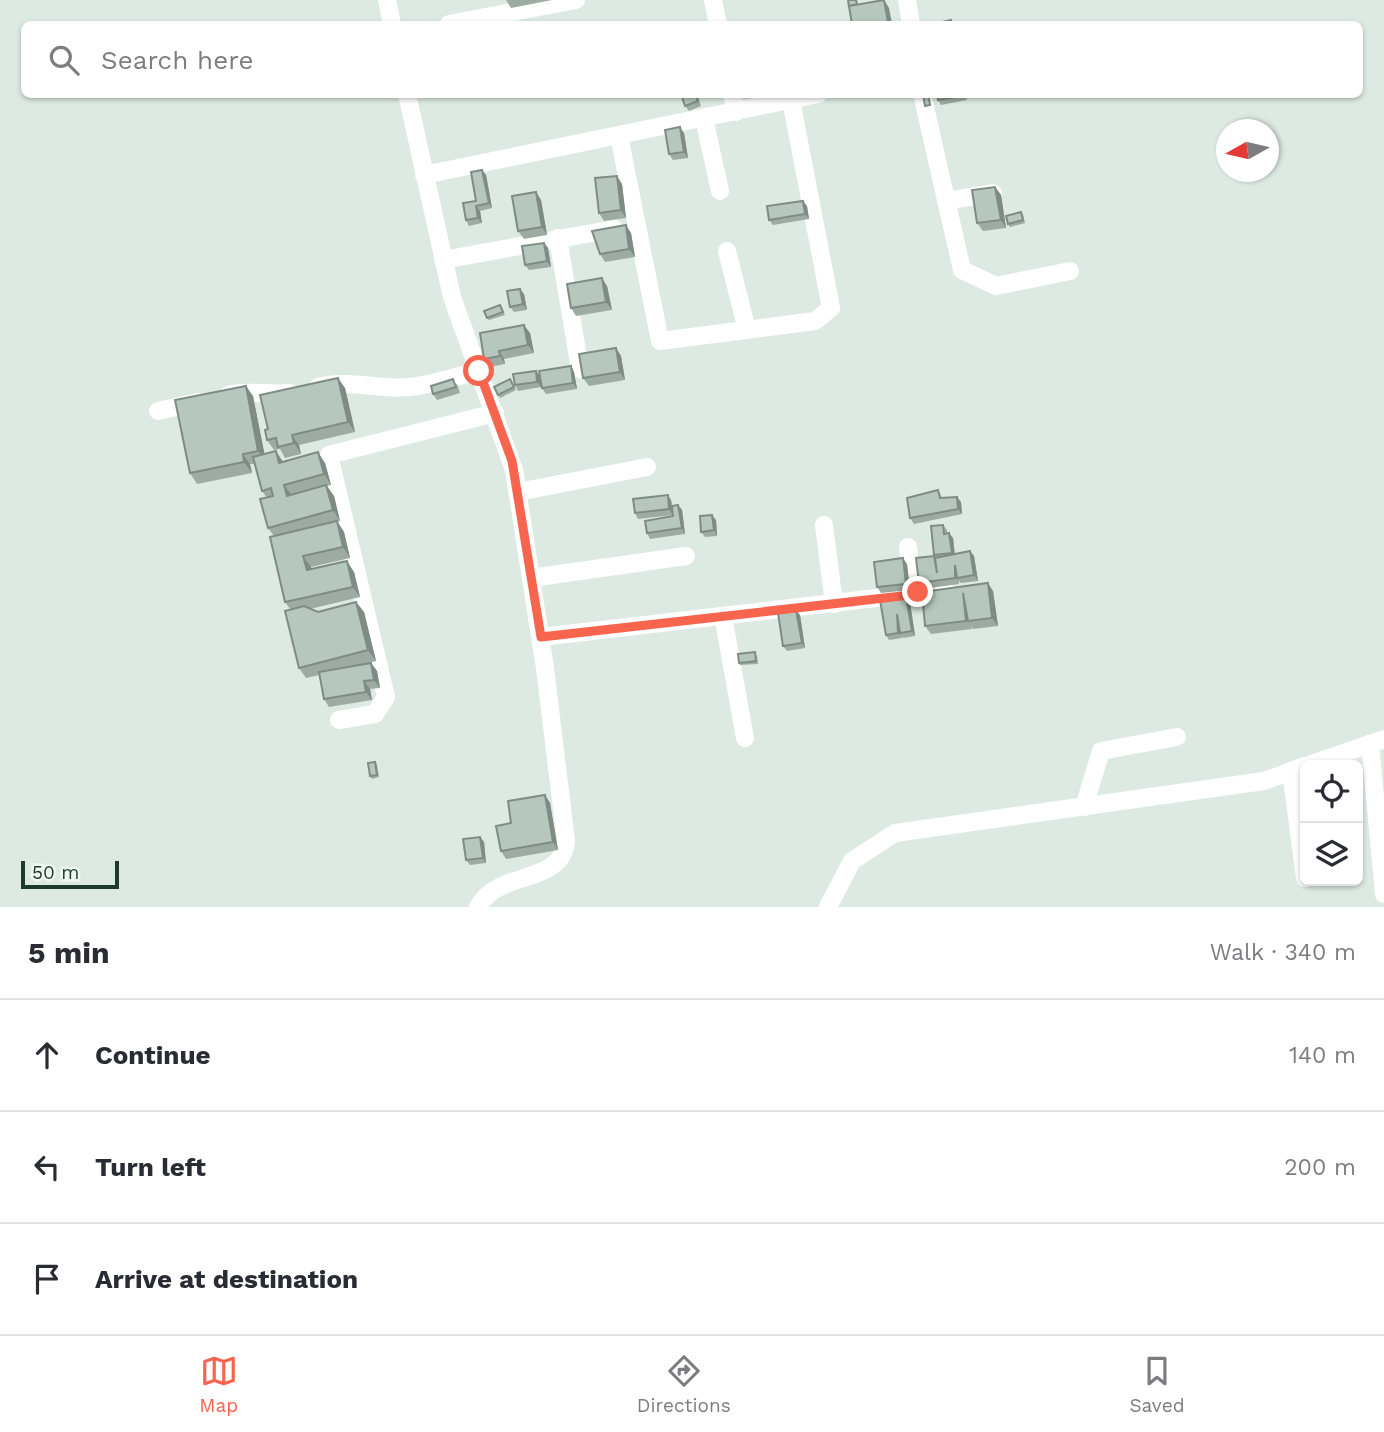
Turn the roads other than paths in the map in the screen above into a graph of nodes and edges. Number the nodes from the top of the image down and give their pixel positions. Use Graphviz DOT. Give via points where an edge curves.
graph roads {
  1 [pos="387,0"];
  2 [pos="576,0"];
  3 [pos="713,0"];
  4 [pos="907,0"];
  5 [pos="392,21"];
  6 [pos="465,21"];
  7 [pos="717,21"];
  8 [pos="910,21"];
  9 [pos="408,98"];
  10 [pos="800,98"];
  11 [pos="923,98"];
  12 [pos="791,100"];
  13 [pos="734,103"];
  14 [pos="704,118"];
  15 [pos="619,136"];
  16 [pos="424,175"];
  17 [pos="720,191"];
  18 [pos="993,193"];
  19 [pos="946,201"];
  20 [pos="635,226"];
  21 [pos="558,238"];
  22 [pos="727,251"];
  23 [pos="443,260"];
  24 [pos="1070,271"];
  25 [pos="747,330"];
  26 [pos="580,369"];
  27 [pos="479,371"];
  28 [pos="158,411"];
  29 [pos="495,413"];
  30 [pos="647,467"];
  31 [pos="518,492"];
  32 [pos="824,525"];
  33 [pos="908,547"];
  34 [pos="686,556"];
  35 [pos="531,578"];
  36 [pos="957,590"];
  37 [pos="913,593"];
  38 [pos="834,604"];
  39 [pos="723,616"];
  40 [pos="541,637"];
  41 [pos="339,720"];
  42 [pos="1177,737"];
  43 [pos="745,738"];
  44 [pos="1377,742"];
  45 [pos="1325,760"];
  46 [pos="1300,769"];
  47 [pos="1084,807"];
  48 [pos="1384,894"];
  49 [pos="478,907"];
  50 [pos="828,907"];
  1 -- 5 [label="street"];
  2 -- 6 [label="street"];
  3 -- 7 [label="street"];
  4 -- 8 [label="street"];
  9 -- 16 [label="street"];
  10 -- 12 [label="street"];
  11 -- 19 [label="street"];
  12 -- 13 [label="street"];
  12 -- 25 [label="street" via="831,308 815,321"];
  13 -- 14 [label="street"];
  14 -- 15 [label="street"];
  14 -- 17 [label="street"];
  15 -- 16 [label="street"];
  15 -- 20 [label="street"];
  16 -- 23 [label="street"];
  18 -- 19 [label="street"];
  19 -- 24 [label="street" via="962,270 996,286"];
  20 -- 21 [label="street"];
  20 -- 25 [label="street" via="660,341"];
  21 -- 23 [label="street"];
  21 -- 26 [label="street"];
  22 -- 25 [label="street"];
  23 -- 27 [label="street"];
  27 -- 28 [label="street" via="410,387 342,381 293,393 247,391"];
  27 -- 29 [label="street"];
  29 -- 31 [label="street"];
  29 -- 41 [label="street" via="329,455 386,697 375,714"];
  30 -- 31 [label="street"];
  31 -- 35 [label="street"];
  32 -- 38 [label="street"];
  33 -- 37 [label="street"];
  34 -- 35 [label="street"];
  35 -- 40 [label="street"];
  36 -- 37 [label="street"];
  37 -- 38 [label="street"];
  38 -- 39 [label="street"];
  39 -- 40 [label="street"];
  39 -- 43 [label="street"];
  40 -- 49 [label="street" via="565,851 554,866 489,890"];
  42 -- 47 [label="street" via="1101,751"];
  44 -- 45 [label="street"];
  44 -- 48 [label="street"];
  46 -- 47 [label="street" via="1264,781"];
  47 -- 50 [label="street" via="895,834 852,860"];
}
